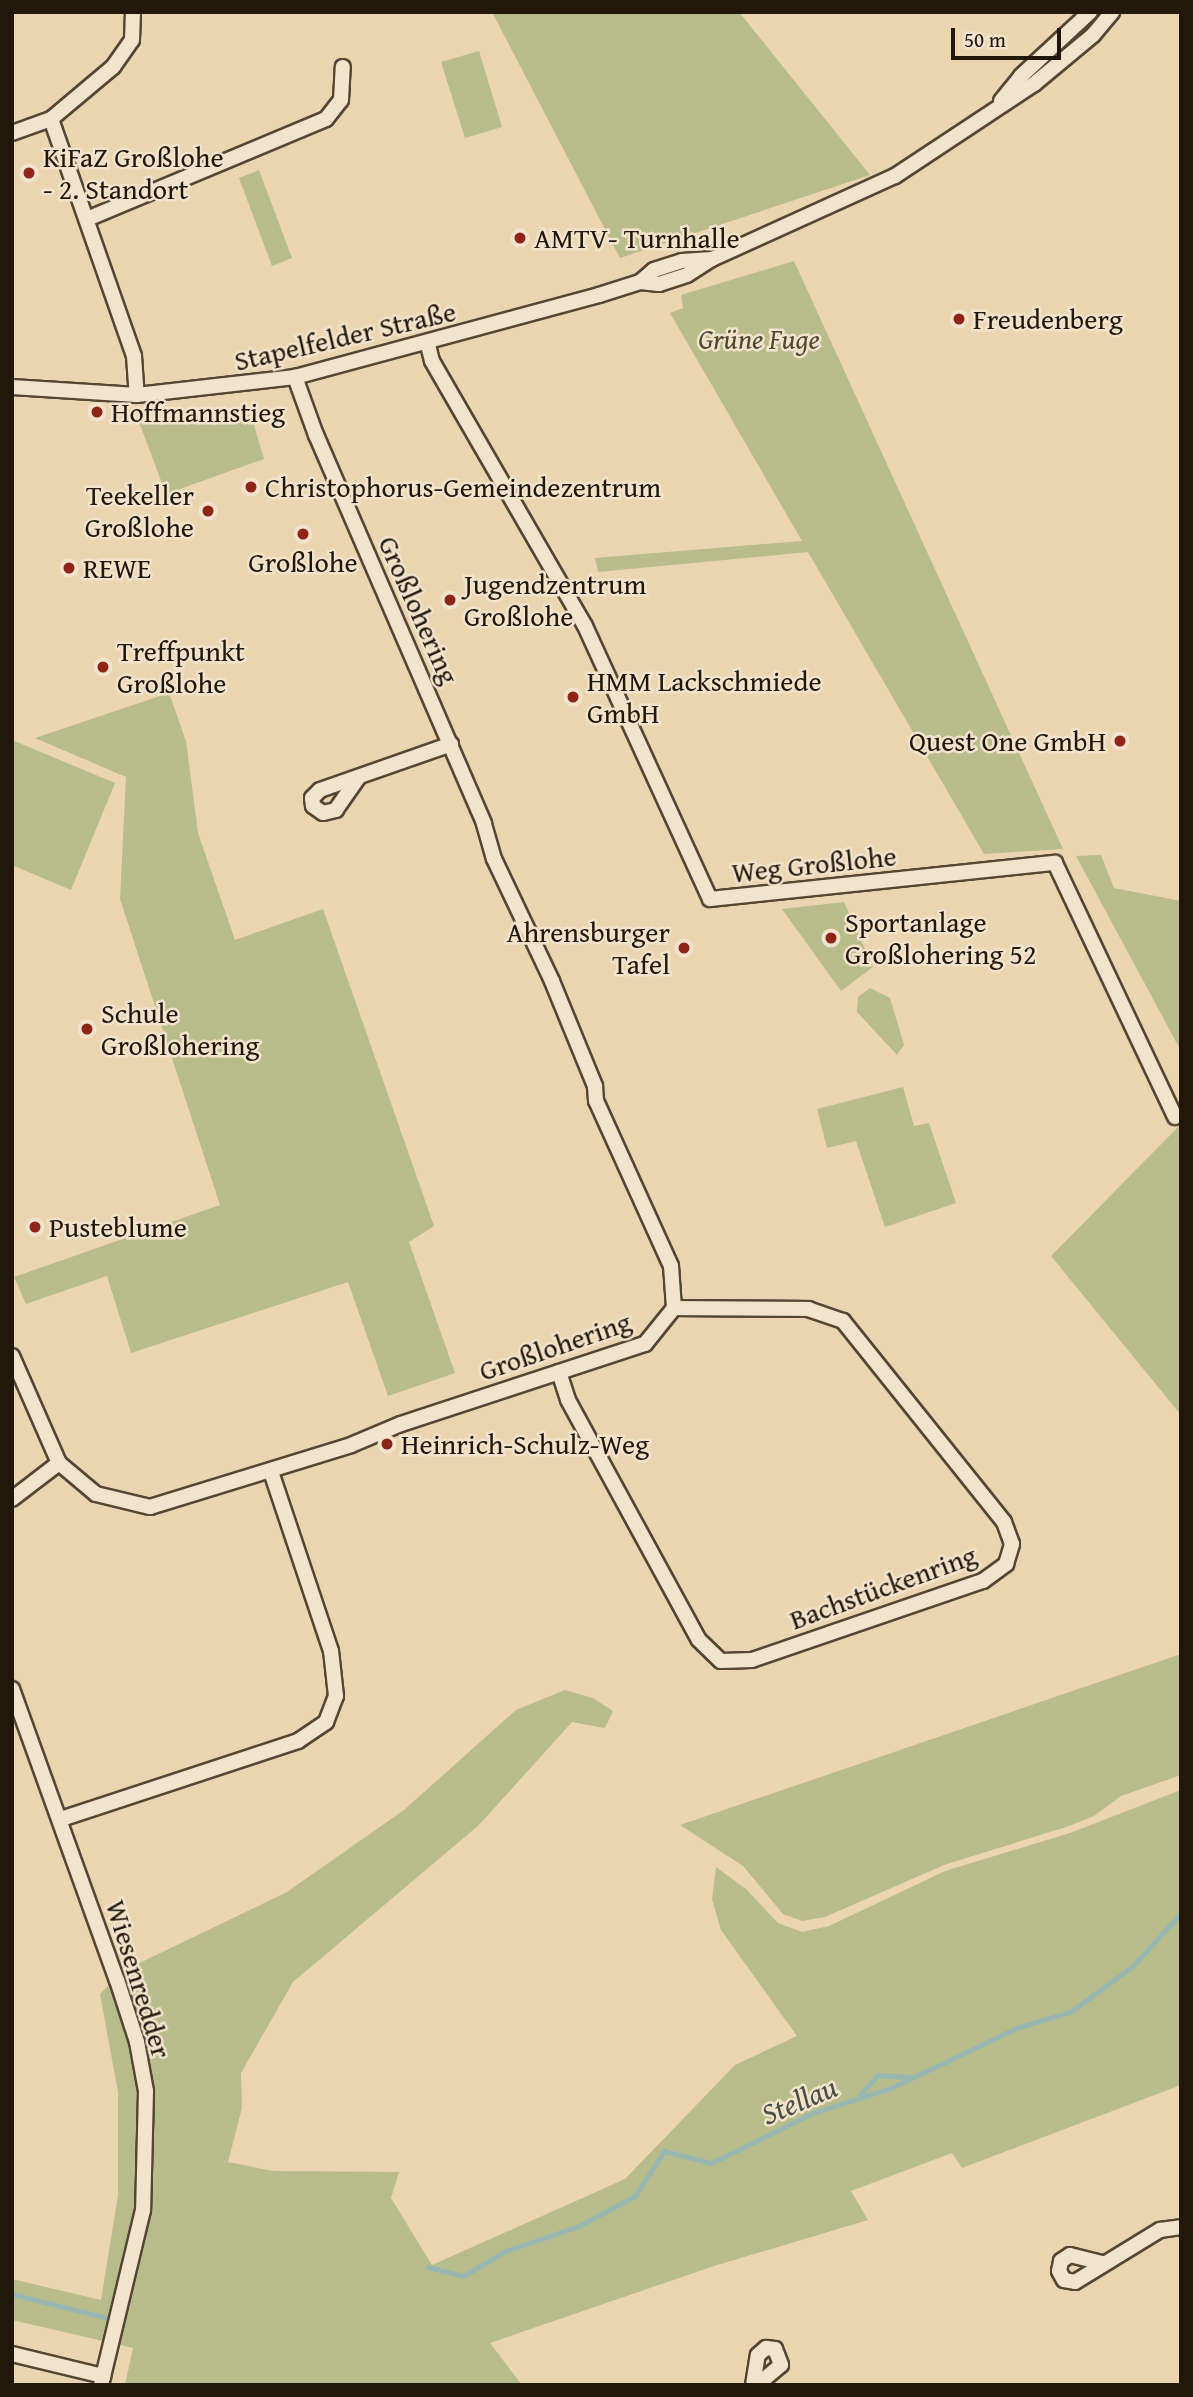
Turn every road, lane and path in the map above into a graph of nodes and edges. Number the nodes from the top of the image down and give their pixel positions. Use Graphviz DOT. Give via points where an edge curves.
graph roads {
  1 [pos="133,12"];
  2 [pos="1090,12"];
  3 [pos="1112,12"];
  4 [pos="342,67"];
  5 [pos="989,116"];
  6 [pos="51,119"];
  7 [pos="12,133"];
  8 [pos="87,219"];
  9 [pos="428,345"];
  10 [pos="295,377"];
  11 [pos="12,387"];
  12 [pos="137,395"];
  13 [pos="451,744"];
  14 [pos="358,778"];
  15 [pos="1175,1117"];
  16 [pos="674,1308"];
  17 [pos="12,1356"];
  18 [pos="559,1372"];
  19 [pos="59,1464"];
  20 [pos="271,1472"];
  21 [pos="12,1500"];
  22 [pos="12,1689"];
  23 [pos="61,1819"];
  24 [pos="1181,2227"];
  25 [pos="1102,2263"];
  26 [pos="12,2354"];
  27 [pos="102,2381"];
  1 -- 6 [label="street" via="132,40 125,54"];
  2 -- 5 [label="street, Stapelfelder Straße" via="1021,76"];
  3 -- 5 [label="street, Stapelfelder Straße" via="1093,34"];
  4 -- 8 [label="street" via="341,100 326,119"];
  5 -- 9 [label="street, Stapelfelder Straße" via="866,192 712,259 668,266 640,282"];
  6 -- 7 [label="street"];
  6 -- 8 [label="street"];
  8 -- 12 [label="street" via="134,356"];
  9 -- 10 [label="street, Stapelfelder Straße"];
  9 -- 15 [label="street, Weg Großlohe" via="432,361 585,626 710,899 1055,863"];
  10 -- 12 [label="street, Stapelfelder Straße"];
  10 -- 13 [label="street, Großlohering"];
  11 -- 12 [label="street, Stapelfelder Straße"];
  13 -- 14 [label="street"];
  13 -- 16 [label="street, Großlohering" via="494,859 552,982 595,1086 596,1101 671,1266"];
  16 -- 18 [label="street, Großlohering" via="645,1343"];
  16 -- 18 [label="street, Bachstückenring" via="809,1309 843,1321 1004,1522 1012,1544 1006,1564 983,1581 752,1660 721,1661 699,1640 568,1400"];
  17 -- 19 [label="street, Großlohering"];
  18 -- 20 [label="street, Großlohering"];
  19 -- 20 [label="street, Großlohering" via="96,1494 150,1507"];
  19 -- 21 [label="street"];
  20 -- 23 [label="street" via="331,1651 336,1696 326,1722 298,1741"];
  22 -- 23 [label="street, Wiesenredder"];
  23 -- 27 [label="street, Wiesenredder" via="136,2042 146,2091 143,2210"];
  24 -- 25 [label="street" via="1160,2230"];
  26 -- 27 [label="street, Wiesenredder"];
}
